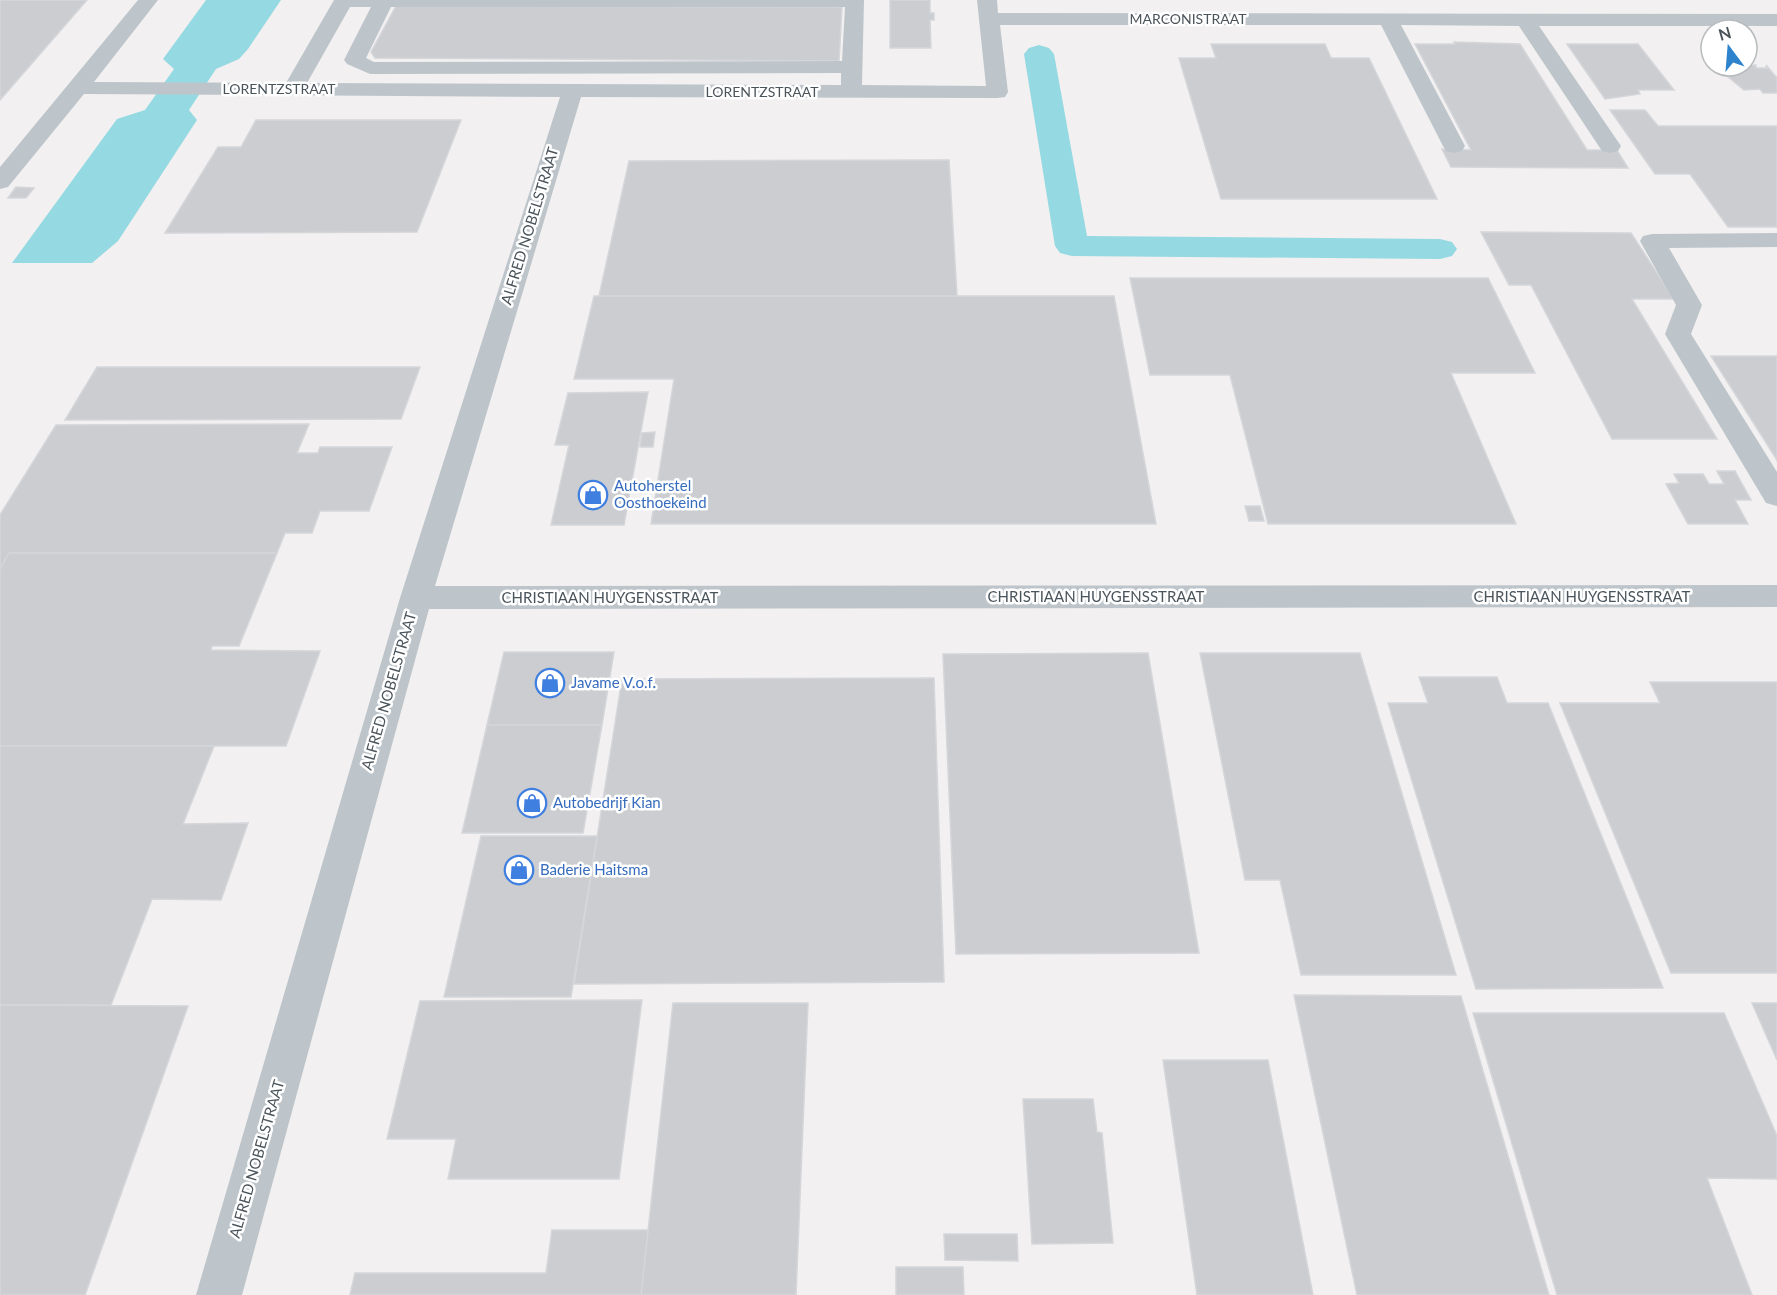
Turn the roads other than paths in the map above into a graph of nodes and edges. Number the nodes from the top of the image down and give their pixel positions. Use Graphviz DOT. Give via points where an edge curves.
graph roads {
  1 [pos="148,0"];
  2 [pos="1769,0"];
  3 [pos="344,1"];
  4 [pos="384,1"];
  5 [pos="1777,8"];
  6 [pos="988,10"];
  7 [pos="1388,20"];
  8 [pos="1525,20"];
  9 [pos="1777,20"];
  10 [pos="852,67"];
  11 [pos="609,68"];
  12 [pos="78,88"];
  13 [pos="293,89"];
  14 [pos="587,91"];
  15 [pos="851,92"];
  16 [pos="1454,146"];
  17 [pos="1610,146"];
  18 [pos="0,182"];
  19 [pos="1777,240"];
  20 [pos="1777,496"];
  21 [pos="1777,596"];
  22 [pos="416,598"];
  23 [pos="219,1295"];
  1 -- 12 [label="street"];
  2 -- 5 [label="street"];
  3 -- 4 [label="street"];
  3 -- 13 [label="street"];
  4 -- 10 [label="street" via="855,1"];
  4 -- 11 [label="street, LORENTZSTRAAT" via="354,60 370,68"];
  6 -- 7 [label="street, MARCONISTRAAT"];
  6 -- 15 [label="street, LORENTZSTRAAT" via="997,92"];
  7 -- 8 [label="street, MARCONISTRAAT"];
  7 -- 16 [label="street"];
  8 -- 9 [label="street, MARCONISTRAAT"];
  8 -- 17 [label="street"];
  10 -- 11 [label="street, LORENTZSTRAAT"];
  10 -- 15 [label="street"];
  11 -- 14 [label="street"];
  12 -- 13 [label="street, LORENTZSTRAAT"];
  12 -- 18 [label="street"];
  13 -- 14 [label="street, LORENTZSTRAAT"];
  14 -- 15 [label="street, LORENTZSTRAAT"];
  14 -- 22 [label="street, ALFRED NOBELSTRAAT"];
  19 -- 20 [label="street" via="1652,241 1689,305 1678,334"];
  21 -- 22 [label="street, CHRISTIAAN HUYGENSSTRAAT"];
  22 -- 23 [label="street, ALFRED NOBELSTRAAT"];
}
